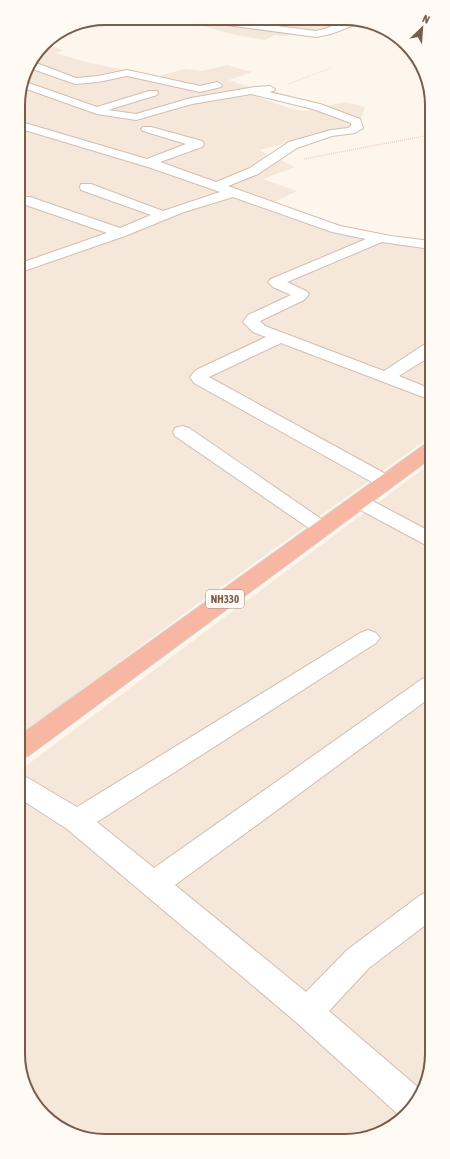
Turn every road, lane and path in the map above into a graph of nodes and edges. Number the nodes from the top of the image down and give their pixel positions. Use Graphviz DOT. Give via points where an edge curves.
graph roads {
  1 [pos="249,25"];
  2 [pos="347,25"];
  3 [pos="35,67"];
  4 [pos="331,68"];
  5 [pos="40,69"];
  6 [pos="33,71"];
  7 [pos="227,82"];
  8 [pos="28,86"];
  9 [pos="280,87"];
  10 [pos="255,90"];
  11 [pos="153,93"];
  12 [pos="95,110"];
  13 [pos="25,126"];
  14 [pos="147,130"];
  15 [pos="425,136"];
  16 [pos="304,159"];
  17 [pos="147,163"];
  18 [pos="86,187"];
  19 [pos="216,187"];
  20 [pos="232,193"];
  21 [pos="25,200"];
  22 [pos="163,215"];
  23 [pos="120,233"];
  24 [pos="381,238"];
  25 [pos="425,245"];
  26 [pos="25,267"];
  27 [pos="280,337"];
  28 [pos="425,352"];
  29 [pos="386,377"];
  30 [pos="425,393"];
  31 [pos="182,432"];
  32 [pos="425,453"];
  33 [pos="386,482"];
  34 [pos="360,502"];
  35 [pos="323,529"];
  36 [pos="425,537"];
  37 [pos="368,638"];
  38 [pos="425,689"];
  39 [pos="25,745"];
  40 [pos="25,789"];
  41 [pos="77,821"];
  42 [pos="154,884"];
  43 [pos="425,908"];
  44 [pos="307,1012"];
  45 [pos="409,1101"];
  1 -- 2 [label="street" via="316,34"];
  3 -- 5 [label="street"];
  4 -- 9 [label="path"];
  5 -- 6 [label="street"];
  5 -- 7 [label="street" via="78,81 127,73 200,89"];
  8 -- 12 [label="street"];
  9 -- 10 [label="street"];
  10 -- 12 [label="street" via="185,103 136,117"];
  10 -- 19 [label="street" via="258,93 316,106 356,121 357,128 293,145 254,171"];
  11 -- 12 [label="street"];
  13 -- 17 [label="street"];
  14 -- 17 [label="street" via="198,144"];
  15 -- 16 [label="path"];
  17 -- 19 [label="street"];
  18 -- 22 [label="street"];
  19 -- 20 [label="street"];
  20 -- 22 [label="street"];
  20 -- 24 [label="street" via="331,227"];
  21 -- 23 [label="street"];
  22 -- 23 [label="street"];
  23 -- 26 [label="street"];
  24 -- 25 [label="street"];
  24 -- 27 [label="street" via="276,282 301,294 254,318 251,322 259,329"];
  27 -- 29 [label="street"];
  27 -- 33 [label="street" via="202,374 200,379"];
  28 -- 29 [label="street"];
  29 -- 30 [label="street"];
  31 -- 35 [label="street"];
  32 -- 33 [label="highway, NH330"];
  33 -- 34 [label="highway, NH330"];
  34 -- 35 [label="highway, NH330"];
  34 -- 36 [label="street"];
  35 -- 39 [label="highway, NH330"];
  37 -- 41 [label="street"];
  38 -- 42 [label="street"];
  40 -- 41 [label="street"];
  41 -- 42 [label="street"];
  42 -- 44 [label="street"];
  43 -- 44 [label="street" via="358,959"];
  44 -- 45 [label="street"];
}
